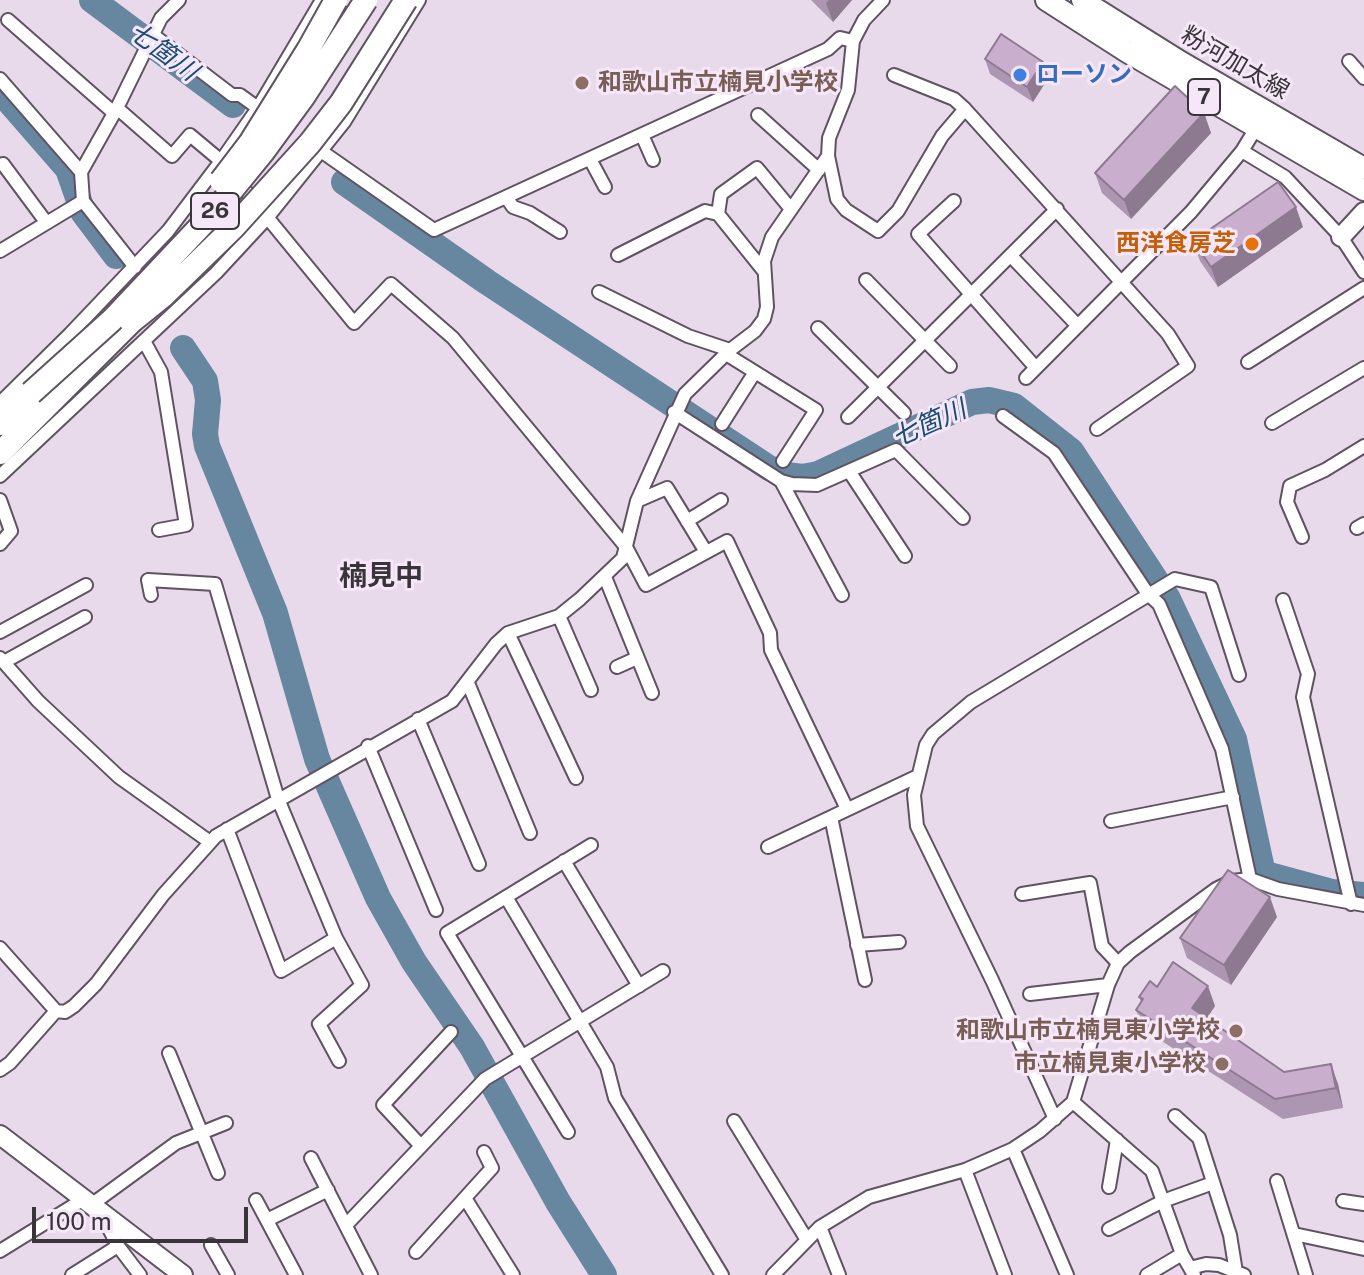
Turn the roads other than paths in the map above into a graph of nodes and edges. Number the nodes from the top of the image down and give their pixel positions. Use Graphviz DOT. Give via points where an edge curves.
graph roads {
  1 [pos="179,0"];
  2 [pos="322,0"];
  3 [pos="336,0"];
  4 [pos="366,0"];
  5 [pos="381,0"];
  6 [pos="406,0"];
  7 [pos="419,0"];
  8 [pos="883,0"];
  9 [pos="1046,0"];
  10 [pos="1082,0"];
  11 [pos="8,20"];
  12 [pos="149,40"];
  13 [pos="853,41"];
  14 [pos="1349,61"];
  15 [pos="894,75"];
  16 [pos="1364,78"];
  17 [pos="0,79"];
  18 [pos="258,108"];
  19 [pos="965,109"];
  20 [pos="116,111"];
  21 [pos="758,115"];
  22 [pos="1256,128"];
  23 [pos="642,135"];
  24 [pos="321,151"];
  25 [pos="1242,151"];
  26 [pos="828,156"];
  27 [pos="590,159"];
  28 [pos="653,160"];
  29 [pos="221,161"];
  30 [pos="3,164"];
  31 [pos="1364,168"];
  32 [pos="819,170"];
  33 [pos="81,172"];
  34 [pos="605,187"];
  35 [pos="1364,190"];
  36 [pos="506,197"];
  37 [pos="954,201"];
  38 [pos="80,202"];
  39 [pos="790,208"];
  40 [pos="1057,209"];
  41 [pos="1364,212"];
  42 [pos="718,214"];
  43 [pos="267,218"];
  44 [pos="46,222"];
  45 [pos="560,232"];
  46 [pos="1341,237"];
  47 [pos="0,251"];
  48 [pos="618,255"];
  49 [pos="1011,256"];
  50 [pos="135,267"];
  51 [pos="763,270"];
  52 [pos="1364,272"];
  53 [pos="866,280"];
  54 [pos="1121,282"];
  55 [pos="1364,288"];
  56 [pos="599,292"];
  57 [pos="971,296"];
  58 [pos="1078,326"];
  59 [pos="818,328"];
  60 [pos="138,332"];
  61 [pos="925,341"];
  62 [pos="728,352"];
  63 [pos="1248,362"];
  64 [pos="950,366"];
  65 [pos="1036,368"];
  66 [pos="1364,368"];
  67 [pos="755,372"];
  68 [pos="1026,378"];
  69 [pos="878,387"];
  70 [pos="31,393"];
  71 [pos="0,403"];
  72 [pos="677,407"];
  73 [pos="904,413"];
  74 [pos="1003,416"];
  75 [pos="848,417"];
  76 [pos="1272,423"];
  77 [pos="0,424"];
  78 [pos="722,424"];
  79 [pos="1097,429"];
  80 [pos="1364,446"];
  81 [pos="0,453"];
  82 [pos="783,461"];
  83 [pos="849,471"];
  84 [pos="0,476"];
  85 [pos="781,481"];
  86 [pos="0,500"];
  87 [pos="721,500"];
  88 [pos="637,501"];
  89 [pos="963,518"];
  90 [pos="687,521"];
  91 [pos="159,530"];
  92 [pos="1302,537"];
  93 [pos="0,544"];
  94 [pos="626,547"];
  95 [pos="706,552"];
  96 [pos="905,556"];
  97 [pos="605,577"];
  98 [pos="86,585"];
  99 [pos="1157,589"];
  100 [pos="151,595"];
  101 [pos="842,595"];
  102 [pos="1283,600"];
  103 [pos="559,616"];
  104 [pos="85,617"];
  105 [pos="0,632"];
  106 [pos="508,633"];
  107 [pos="637,658"];
  108 [pos="2,660"];
  109 [pos="617,667"];
  110 [pos="1239,675"];
  111 [pos="468,683"];
  112 [pos="591,690"];
  113 [pos="652,693"];
  114 [pos="418,719"];
  115 [pos="368,746"];
  116 [pos="918,776"];
  117 [pos="576,778"];
  118 [pos="1233,797"];
  119 [pos="278,799"];
  120 [pos="847,809"];
  121 [pos="831,817"];
  122 [pos="1111,821"];
  123 [pos="227,829"];
  124 [pos="530,833"];
  125 [pos="210,842"];
  126 [pos="591,845"];
  127 [pos="768,847"];
  128 [pos="564,861"];
  129 [pos="479,864"];
  130 [pos="1250,879"];
  131 [pos="1022,894"];
  132 [pos="506,897"];
  133 [pos="1353,899"];
  134 [pos="436,910"];
  135 [pos="336,938"];
  136 [pos="899,942"];
  137 [pos="857,945"];
  138 [pos="0,948"];
  139 [pos="1118,963"];
  140 [pos="663,971"];
  141 [pos="865,980"];
  142 [pos="1108,985"];
  143 [pos="639,986"];
  144 [pos="1030,994"];
  145 [pos="56,1011"];
  146 [pos="579,1021"];
  147 [pos="451,1032"];
  148 [pos="169,1053"];
  149 [pos="522,1056"];
  150 [pos="339,1061"];
  151 [pos="0,1070"];
  152 [pos="1073,1102"];
  153 [pos="1175,1116"];
  154 [pos="1055,1119"];
  155 [pos="734,1121"];
  156 [pos="226,1123"];
  157 [pos="568,1132"];
  158 [pos="202,1133"];
  159 [pos="0,1135"];
  160 [pos="1117,1140"];
  161 [pos="421,1146"];
  162 [pos="1013,1149"];
  163 [pos="484,1152"];
  164 [pos="311,1158"];
  165 [pos="965,1170"];
  166 [pos="218,1173"];
  167 [pos="1277,1181"];
  168 [pos="1213,1183"];
  169 [pos="1109,1187"];
  170 [pos="328,1190"];
  171 [pos="465,1198"];
  172 [pos="256,1200"];
  173 [pos="1163,1201"];
  174 [pos="1343,1201"];
  175 [pos="1364,1204"];
  176 [pos="91,1205"];
  177 [pos="267,1220"];
  178 [pos="346,1225"];
  179 [pos="820,1227"];
  180 [pos="1109,1229"];
  181 [pos="1294,1234"];
  182 [pos="807,1240"];
  183 [pos="211,1245"];
  184 [pos="118,1246"];
  185 [pos="1364,1249"];
  186 [pos="0,1251"];
  187 [pos="416,1252"];
  188 [pos="1182,1254"];
  189 [pos="1192,1272"];
  190 [pos="1240,1273"];
  191 [pos="72,1275"];
  192 [pos="140,1275"];
  193 [pos="183,1275"];
  194 [pos="228,1275"];
  195 [pos="296,1275"];
  196 [pos="371,1275"];
  197 [pos="513,1275"];
  198 [pos="722,1275"];
  199 [pos="773,1275"];
  200 [pos="839,1275"];
  201 [pos="1005,1275"];
  202 [pos="1067,1275"];
  203 [pos="1147,1275"];
  204 [pos="1306,1275"];
  1 -- 12 [label="street"];
  2 -- 18 [label="street"];
  3 -- 70 [label="highway, 26, bridge" via="250,143 181,234"];
  4 -- 70 [label="highway, 26, bridge" via="304,96 214,212 112,320"];
  5 -- 60 [label="highway, 26, bridge" via="273,161"];
  6 -- 60 [label="highway, 26, bridge" via="310,143 162,297"];
  7 -- 24 [label="street"];
  8 -- 13 [label="street"];
  9 -- 22 [label="main road, 粉河加太線 / 7"];
  10 -- 31 [label="main road, 粉河加太線 / 7"];
  11 -- 20 [label="street"];
  12 -- 18 [label="street"];
  12 -- 20 [label="street"];
  13 -- 23 [label="street" via="840,38 828,49"];
  13 -- 26 [label="street" via="848,90 829,138"];
  14 -- 16 [label="street"];
  15 -- 19 [label="street" via="954,99"];
  17 -- 33 [label="street"];
  18 -- 29 [label="street"];
  19 -- 26 [label="street" via="942,136 898,211 878,231 837,199"];
  19 -- 40 [label="street"];
  20 -- 29 [label="street" via="172,156 190,135"];
  20 -- 33 [label="street"];
  21 -- 32 [label="street"];
  22 -- 25 [label="street"];
  22 -- 35 [label="main road, 粉河加太線 / 7"];
  23 -- 27 [label="street"];
  23 -- 28 [label="street"];
  24 -- 36 [label="street" via="434,230"];
  24 -- 43 [label="street"];
  25 -- 46 [label="street" via="1285,177"];
  25 -- 54 [label="street"];
  26 -- 32 [label="street"];
  27 -- 34 [label="street"];
  27 -- 36 [label="street"];
  29 -- 43 [label="street"];
  29 -- 50 [label="street"];
  30 -- 44 [label="street"];
  32 -- 39 [label="street"];
  33 -- 38 [label="street"];
  36 -- 45 [label="street" via="513,207"];
  37 -- 57 [label="street" via="918,234"];
  38 -- 44 [label="street"];
  38 -- 50 [label="street"];
  39 -- 42 [label="street" via="757,168 721,194"];
  39 -- 51 [label="street" via="772,237"];
  40 -- 49 [label="street"];
  40 -- 54 [label="street"];
  41 -- 46 [label="street"];
  42 -- 48 [label="street" via="705,211"];
  42 -- 51 [label="street"];
  43 -- 60 [label="street" via="216,273"];
  43 -- 94 [label="street" via="354,323 391,284 453,338"];
  44 -- 47 [label="street"];
  46 -- 52 [label="street"];
  49 -- 57 [label="street"];
  49 -- 58 [label="street"];
  50 -- 71 [label="street"];
  51 -- 62 [label="street" via="764,319"];
  53 -- 61 [label="street"];
  54 -- 58 [label="street"];
  54 -- 79 [label="street" via="1168,334 1188,366"];
  55 -- 63 [label="street"];
  56 -- 62 [label="street"];
  57 -- 61 [label="street"];
  57 -- 65 [label="street"];
  58 -- 65 [label="street"];
  59 -- 69 [label="street"];
  60 -- 81 [label="highway, 26"];
  60 -- 84 [label="street"];
  60 -- 91 [label="street" via="161,372 186,525"];
  61 -- 64 [label="street"];
  61 -- 69 [label="street"];
  62 -- 67 [label="street"];
  62 -- 72 [label="street"];
  65 -- 68 [label="street"];
  66 -- 76 [label="street"];
  67 -- 78 [label="street"];
  67 -- 82 [label="street" via="816,410"];
  69 -- 73 [label="street"];
  69 -- 75 [label="street"];
  70 -- 77 [label="highway, 26"];
  72 -- 85 [label="street"];
  72 -- 88 [label="street"];
  74 -- 99 [label="street" via="1054,453"];
  80 -- 92 [label="street" via="1290,486 1287,502"];
  83 -- 85 [label="street" via="817,485"];
  83 -- 89 [label="street" via="896,450"];
  83 -- 96 [label="street"];
  85 -- 101 [label="street"];
  86 -- 93 [label="street" via="11,531"];
  87 -- 90 [label="street"];
  88 -- 90 [label="street" via="667,488"];
  88 -- 94 [label="street"];
  90 -- 95 [label="street"];
  94 -- 95 [label="street" via="646,585"];
  94 -- 97 [label="street"];
  95 -- 120 [label="street" via="727,541 770,633 771,650"];
  97 -- 103 [label="street"];
  97 -- 107 [label="street"];
  98 -- 105 [label="street"];
  99 -- 110 [label="street" via="1175,579 1211,587"];
  99 -- 116 [label="street" via="971,702 933,734"];
  99 -- 118 [label="street" via="1222,749"];
  100 -- 119 [label="street" via="148,580 215,584"];
  102 -- 133 [label="street" via="1308,674 1303,697"];
  103 -- 106 [label="street"];
  103 -- 112 [label="street"];
  104 -- 108 [label="street"];
  106 -- 111 [label="street"];
  106 -- 117 [label="street"];
  107 -- 109 [label="street"];
  107 -- 113 [label="street"];
  108 -- 125 [label="street" via="119,777"];
  111 -- 114 [label="street" via="452,701"];
  111 -- 124 [label="street"];
  114 -- 115 [label="street"];
  114 -- 129 [label="street"];
  115 -- 119 [label="street"];
  115 -- 134 [label="street"];
  116 -- 120 [label="street"];
  116 -- 154 [label="street" via="917,826"];
  118 -- 122 [label="street"];
  118 -- 130 [label="street"];
  119 -- 123 [label="street"];
  119 -- 135 [label="street"];
  120 -- 121 [label="street"];
  121 -- 127 [label="street"];
  121 -- 137 [label="street"];
  123 -- 125 [label="street"];
  123 -- 135 [label="street" via="281,971"];
  125 -- 145 [label="street" via="96,984 74,1006"];
  126 -- 128 [label="street"];
  128 -- 132 [label="street"];
  128 -- 143 [label="street"];
  130 -- 133 [label="street" via="1278,889"];
  130 -- 139 [label="street" via="1216,889"];
  131 -- 139 [label="street" via="1090,883 1102,946"];
  132 -- 146 [label="street"];
  132 -- 149 [label="street" via="447,933"];
  135 -- 150 [label="street" via="362,985 319,1024"];
  136 -- 137 [label="street"];
  137 -- 141 [label="street"];
  138 -- 145 [label="street"];
  139 -- 142 [label="street"];
  140 -- 143 [label="street"];
  142 -- 144 [label="street"];
  142 -- 152 [label="street"];
  143 -- 146 [label="street"];
  145 -- 151 [label="street"];
  146 -- 149 [label="street"];
  146 -- 198 [label="street" via="607,1067 615,1098"];
  147 -- 161 [label="street" via="383,1105"];
  148 -- 158 [label="street"];
  149 -- 157 [label="street"];
  149 -- 161 [label="street" via="490,1076"];
  152 -- 154 [label="street"];
  152 -- 160 [label="street"];
  153 -- 168 [label="street" via="1199,1138"];
  154 -- 162 [label="street"];
  155 -- 182 [label="street"];
  156 -- 158 [label="street"];
  158 -- 166 [label="street"];
  158 -- 176 [label="street" via="176,1143"];
  159 -- 176 [label="street"];
  160 -- 169 [label="street"];
  160 -- 173 [label="street" via="1152,1171"];
  161 -- 178 [label="street"];
  162 -- 165 [label="street"];
  162 -- 202 [label="street"];
  163 -- 171 [label="street" via="492,1168"];
  164 -- 170 [label="street"];
  165 -- 179 [label="street" via="869,1197"];
  165 -- 201 [label="street"];
  167 -- 181 [label="street"];
  168 -- 173 [label="street"];
  168 -- 190 [label="street"];
  170 -- 177 [label="street"];
  170 -- 178 [label="street"];
  171 -- 187 [label="street"];
  171 -- 197 [label="street"];
  172 -- 177 [label="street"];
  173 -- 180 [label="street"];
  173 -- 188 [label="street"];
  174 -- 175 [label="street"];
  176 -- 184 [label="street"];
  176 -- 186 [label="street"];
  176 -- 193 [label="street"];
  177 -- 195 [label="street"];
  178 -- 196 [label="street"];
  179 -- 182 [label="street"];
  179 -- 200 [label="street"];
  181 -- 185 [label="street"];
  181 -- 204 [label="street"];
  182 -- 199 [label="street"];
  183 -- 194 [label="street"];
  184 -- 191 [label="street"];
  184 -- 192 [label="street"];
  188 -- 189 [label="street"];
  188 -- 203 [label="street"];
  189 -- 190 [label="street" via="1206,1264"];
}
